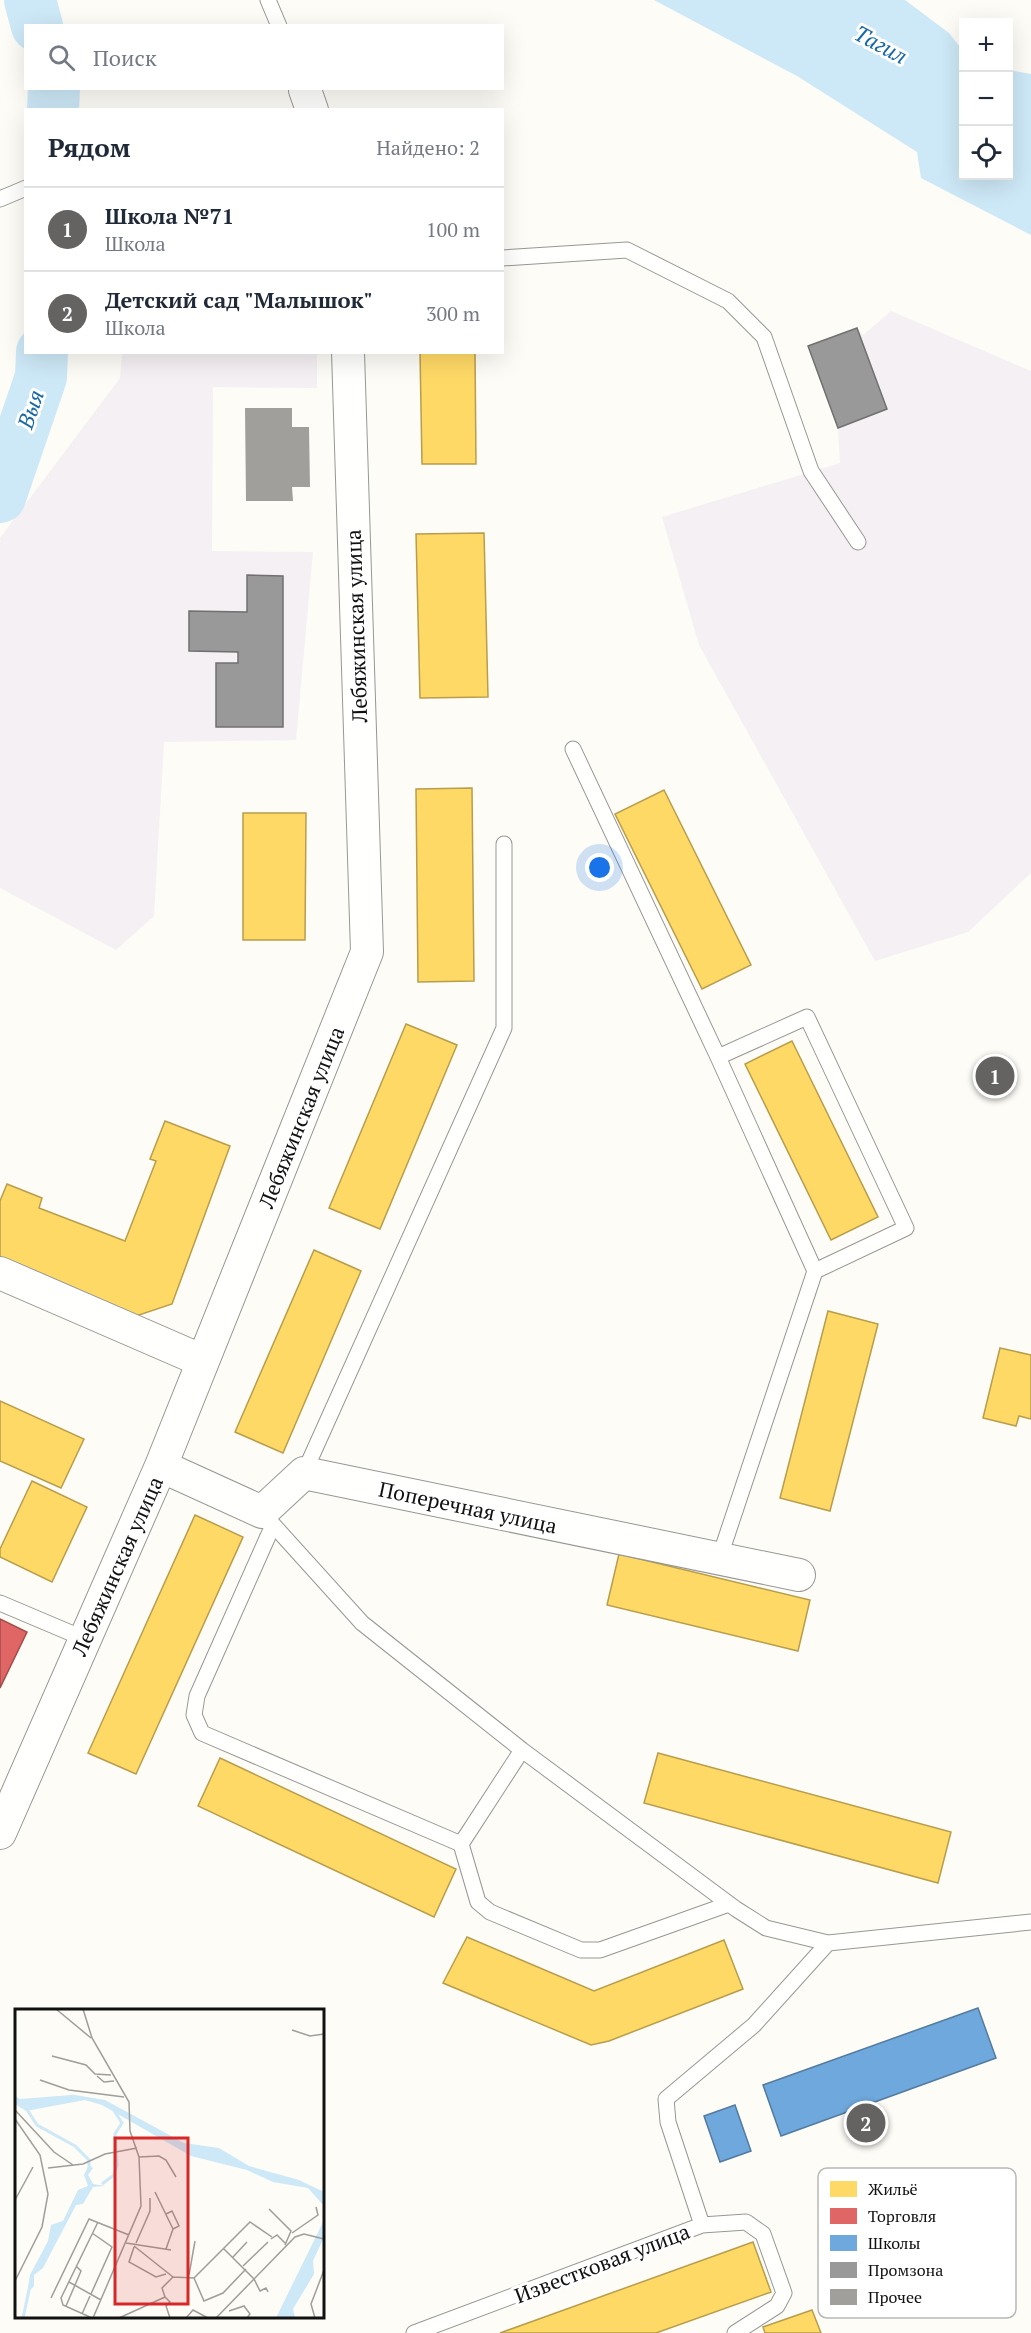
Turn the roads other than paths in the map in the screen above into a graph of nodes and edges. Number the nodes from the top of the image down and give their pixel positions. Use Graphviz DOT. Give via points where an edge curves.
graph roads {
  1 [pos="268,0"];
  2 [pos="278,24"];
  3 [pos="24,190"];
  4 [pos="0,199"];
  5 [pos="504,258"];
  6 [pos="348,354"];
  7 [pos="858,542"];
  8 [pos="573,749"];
  9 [pos="504,844"];
  10 [pos="718,1057"];
  11 [pos="815,1271"];
  12 [pos="0,1273"];
  13 [pos="202,1361"];
  14 [pos="161,1466"];
  15 [pos="304,1473"];
  16 [pos="268,1519"];
  17 [pos="719,1559"];
  18 [pos="799,1575"];
  19 [pos="0,1604"];
  20 [pos="85,1640"];
  21 [pos="522,1750"];
  22 [pos="0,1833"];
  23 [pos="460,1844"];
  24 [pos="729,1904"];
  25 [pos="1031,1922"];
  26 [pos="828,1943"];
  27 [pos="702,2225"];
  28 [pos="414,2333"];
  29 [pos="735,2333"];
  1 -- 2 [label="lane"];
  3 -- 4 [label="lane"];
  5 -- 7 [label="lane" via="627,249 728,301 764,337 811,471"];
  6 -- 13 [label="street, Лебяжинская улица" via="366,952"];
  8 -- 10 [label="lane"];
  9 -- 15 [label="lane" via="504,1028"];
  10 -- 11 [label="lane"];
  10 -- 11 [label="lane" via="807,1017 906,1228"];
  11 -- 17 [label="lane"];
  12 -- 13 [label="street"];
  13 -- 14 [label="street, Лебяжинская улица"];
  14 -- 16 [label="street"];
  14 -- 20 [label="street, Лебяжинская улица"];
  15 -- 16 [label="street"];
  15 -- 17 [label="street, Поперечная улица"];
  16 -- 21 [label="lane" via="362,1623"];
  16 -- 23 [label="lane" via="197,1696 194,1715 202,1733"];
  17 -- 18 [label="street, Поперечная улица"];
  19 -- 20 [label="lane"];
  20 -- 22 [label="street, Лебяжинская улица"];
  21 -- 23 [label="lane"];
  21 -- 24 [label="lane"];
  23 -- 24 [label="lane" via="478,1902 490,1912 581,1950 600,1950"];
  24 -- 26 [label="lane" via="766,1928"];
  25 -- 26 [label="lane"];
  26 -- 27 [label="lane, Известковая улица" via="754,2025 666,2099 668,2122"];
  27 -- 28 [label="lane, Известковая улица"];
  27 -- 29 [label="lane" via="746,2222 763,2234 784,2293 777,2306"];
}
